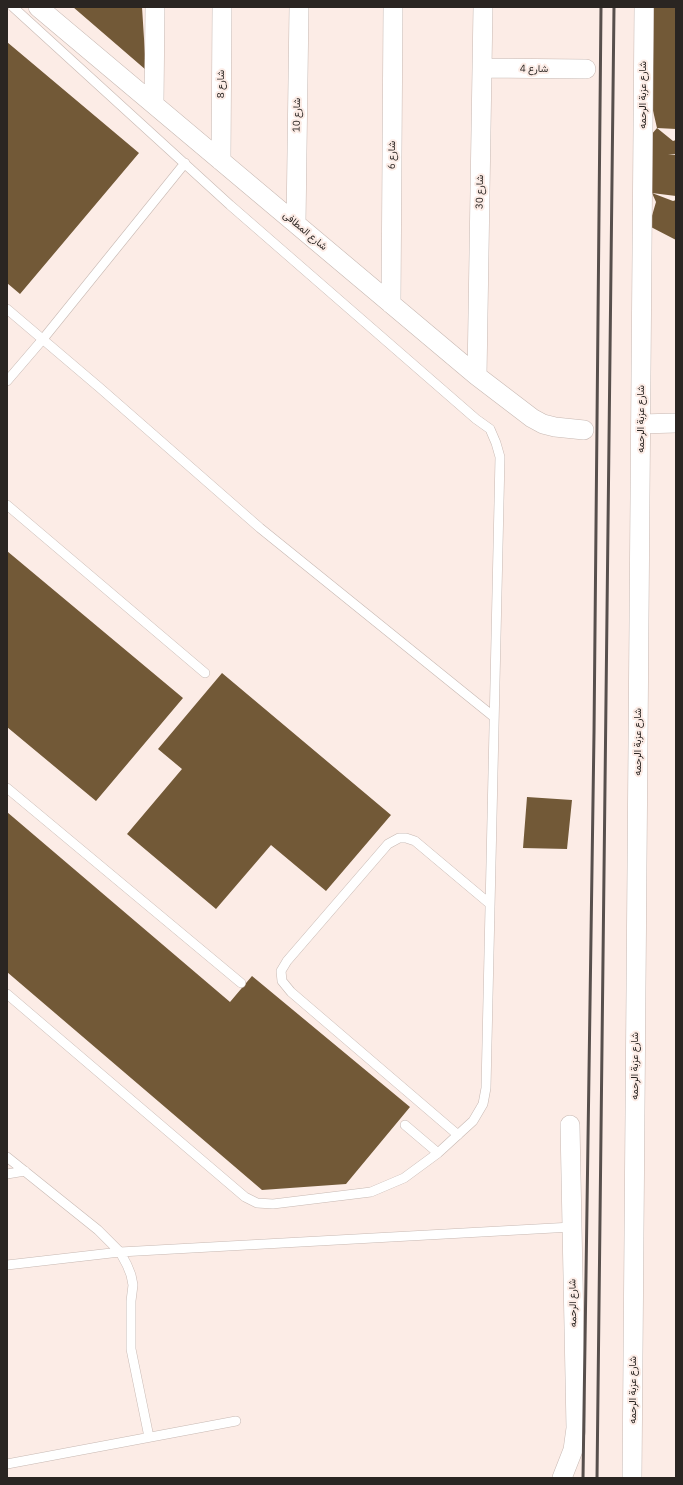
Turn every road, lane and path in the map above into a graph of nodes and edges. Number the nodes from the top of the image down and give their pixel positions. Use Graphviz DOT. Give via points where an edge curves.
graph roads {
  1 [pos="13,7"];
  2 [pos="38,7"];
  3 [pos="155,7"];
  4 [pos="222,7"];
  5 [pos="299,7"];
  6 [pos="393,7"];
  7 [pos="484,7"];
  8 [pos="644,7"];
  9 [pos="482,68"];
  10 [pos="586,69"];
  11 [pos="154,104"];
  12 [pos="221,161"];
  13 [pos="185,163"];
  14 [pos="296,224"];
  15 [pos="391,304"];
  16 [pos="7,309"];
  17 [pos="43,339"];
  18 [pos="477,376"];
  19 [pos="7,381"];
  20 [pos="676,422"];
  21 [pos="641,424"];
  22 [pos="584,430"];
  23 [pos="7,505"];
  24 [pos="205,673"];
  25 [pos="494,717"];
  26 [pos="7,788"];
  27 [pos="490,904"];
  28 [pos="241,983"];
  29 [pos="7,994"];
  30 [pos="405,1125"];
  31 [pos="570,1125"];
  32 [pos="458,1135"];
  33 [pos="438,1153"];
  34 [pos="7,1157"];
  35 [pos="25,1171"];
  36 [pos="7,1174"];
  37 [pos="572,1227"];
  38 [pos="120,1252"];
  39 [pos="7,1265"];
  40 [pos="236,1421"];
  41 [pos="149,1437"];
  42 [pos="7,1464"];
  43 [pos="562,1478"];
  44 [pos="632,1478"];
  1 -- 13 [label="lane"];
  2 -- 11 [label="street, شارع المطافى"];
  3 -- 11 [label="street"];
  4 -- 12 [label="street, شارع 8"];
  5 -- 14 [label="street, شارع 10"];
  6 -- 15 [label="street, شارع 6"];
  7 -- 9 [label="street, شارع 30"];
  8 -- 21 [label="street, شارع عزبة الرحمه"];
  9 -- 10 [label="street, شارع 4"];
  9 -- 18 [label="street, شارع 30"];
  11 -- 12 [label="street, شارع المطافى"];
  12 -- 14 [label="street, شارع المطافى"];
  13 -- 17 [label="lane"];
  13 -- 25 [label="lane" via="490,429 500,457"];
  14 -- 15 [label="street, شارع المطافى"];
  15 -- 18 [label="street, شارع المطافى"];
  16 -- 17 [label="lane"];
  17 -- 19 [label="lane"];
  17 -- 25 [label="lane" via="260,528"];
  18 -- 22 [label="street, شارع المطافى" via="543,424"];
  20 -- 21 [label="street"];
  21 -- 44 [label="street, شارع عزبة الرحمه"];
  23 -- 24 [label="lane"];
  25 -- 27 [label="lane"];
  26 -- 28 [label="lane"];
  27 -- 32 [label="lane" via="486,1088 483,1104 473,1121"];
  27 -- 32 [label="lane" via="415,841 399,838 388,844 281,971 282,981 291,992"];
  29 -- 33 [label="lane" via="239,1192 257,1203 273,1204 371,1192 404,1178"];
  30 -- 33 [label="lane"];
  31 -- 37 [label="street, شارع الرحمه"];
  32 -- 33 [label="lane"];
  34 -- 35 [label="lane"];
  35 -- 36 [label="lane"];
  35 -- 38 [label="lane" via="98,1230"];
  37 -- 38 [label="lane"];
  37 -- 43 [label="street, شارع الرحمه" via="575,1438"];
  38 -- 39 [label="lane"];
  38 -- 41 [label="lane" via="133,1285 130,1349"];
  40 -- 41 [label="lane"];
  41 -- 42 [label="lane"];
}
